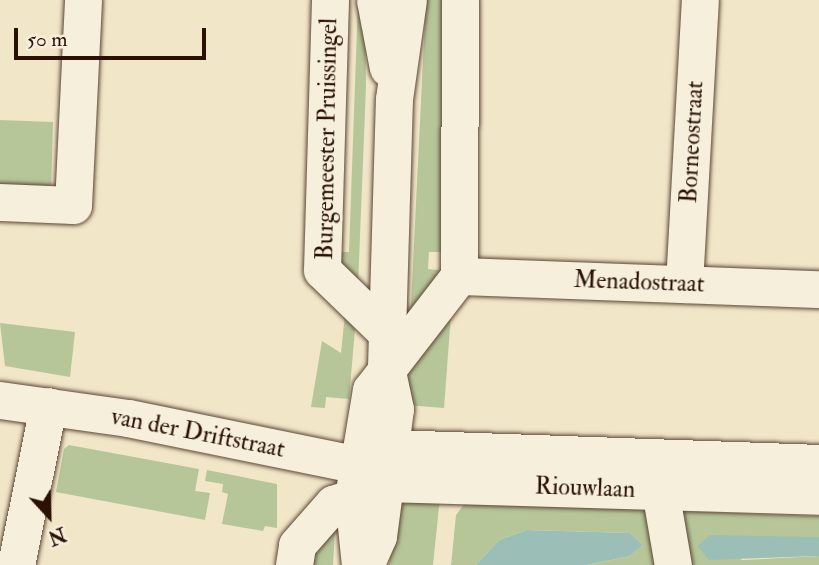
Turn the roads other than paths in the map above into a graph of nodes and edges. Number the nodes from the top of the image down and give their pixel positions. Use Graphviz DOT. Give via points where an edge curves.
graph roads {
  1 [pos="83,0"];
  2 [pos="330,0"];
  3 [pos="375,0"];
  4 [pos="408,0"];
  5 [pos="460,0"];
  6 [pos="699,0"];
  7 [pos="394,99"];
  8 [pos="0,202"];
  9 [pos="459,276"];
  10 [pos="684,284"];
  11 [pos="819,289"];
  12 [pos="387,351"];
  13 [pos="0,400"];
  14 [pos="48,406"];
  15 [pos="391,448"];
  16 [pos="819,463"];
  17 [pos="658,475"];
  18 [pos="365,481"];
  19 [pos="819,496"];
  20 [pos="16,565"];
  21 [pos="294,565"];
  22 [pos="363,565"];
  23 [pos="673,565"];
  1 -- 8 [label="street" via="73,205"];
  2 -- 12 [label="street, Burgemeester Pruissingel" via="322,270"];
  3 -- 7 [label="street, Burgemeester Pruissingel"];
  4 -- 7 [label="street, Burgemeester Pruissingel"];
  5 -- 9 [label="street"];
  6 -- 10 [label="street, Borneostraat"];
  7 -- 12 [label="street, Burgemeester Pruissingel"];
  9 -- 10 [label="street, Menadostraat"];
  9 -- 12 [label="street, Burgemeester Pruissingel"];
  10 -- 11 [label="street, Menadostraat"];
  12 -- 15 [label="street, Burgemeester Pruissingel" via="395,409"];
  12 -- 18 [label="street, Burgemeester Pruissingel" via="371,390"];
  13 -- 14 [label="street, van der Driftstraat"];
  14 -- 18 [label="street, van der Driftstraat"];
  14 -- 20 [label="street"];
  15 -- 17 [label="street, Riouwlaan"];
  15 -- 18 [label="street"];
  16 -- 17 [label="street, Riouwlaan"];
  17 -- 18 [label="street, Riouwlaan"];
  17 -- 19 [label="street, Riouwlaan"];
  17 -- 23 [label="street"];
  18 -- 21 [label="street" via="333,504 297,545"];
  18 -- 22 [label="street, Burgemeester Pruissingel" via="378,536"];
}
